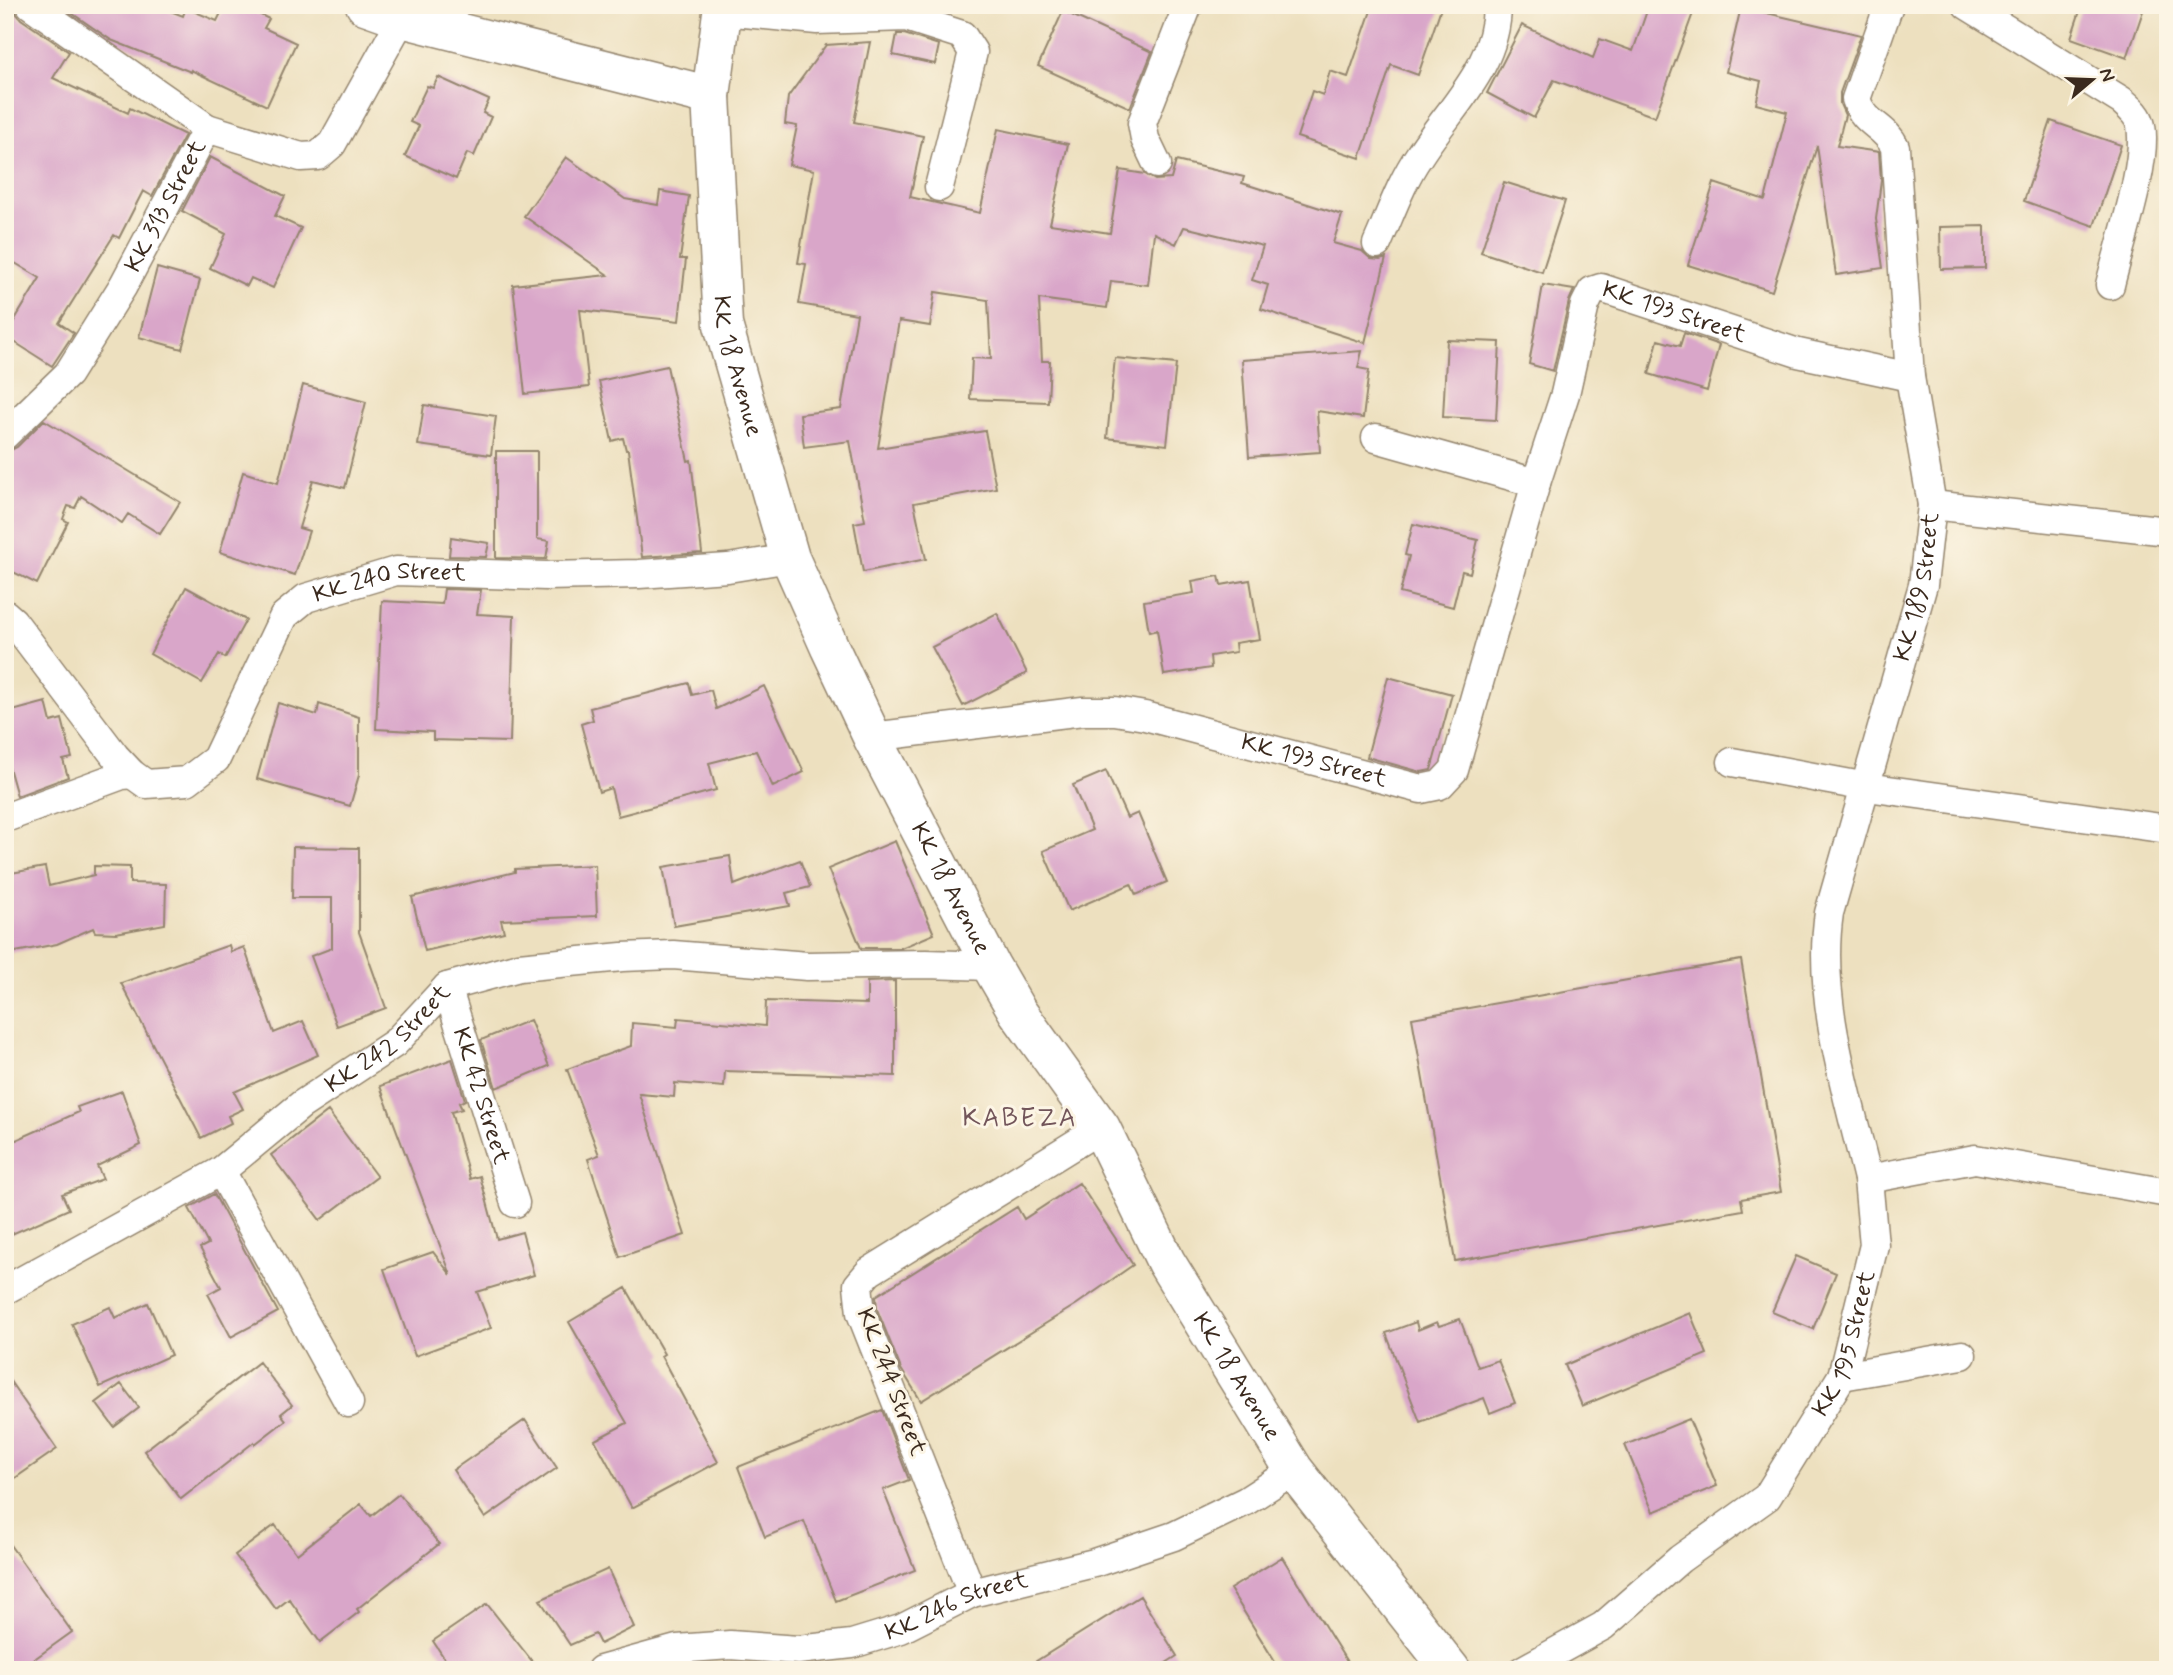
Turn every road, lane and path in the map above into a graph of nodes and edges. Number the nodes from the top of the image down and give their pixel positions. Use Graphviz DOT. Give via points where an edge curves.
graph roads {
  1 [pos="32,5"];
  2 [pos="365,5"];
  3 [pos="1188,5"];
  4 [pos="1497,5"];
  5 [pos="1889,5"];
  6 [pos="1967,5"];
  7 [pos="723,8"];
  8 [pos="409,12"];
  9 [pos="711,96"];
  10 [pos="207,128"];
  11 [pos="1157,164"];
  12 [pos="939,187"];
  13 [pos="1377,244"];
  14 [pos="2109,285"];
  15 [pos="1910,377"];
  16 [pos="5,435"];
  17 [pos="1376,438"];
  18 [pos="1536,483"];
  19 [pos="1932,505"];
  20 [pos="2168,531"];
  21 [pos="790,558"];
  22 [pos="5,614"];
  23 [pos="872,737"];
  24 [pos="1732,762"];
  25 [pos="132,774"];
  26 [pos="1867,787"];
  27 [pos="5,818"];
  28 [pos="2168,829"];
  29 [pos="991,965"];
  30 [pos="447,987"];
  31 [pos="1101,1128"];
  32 [pos="221,1171"];
  33 [pos="1868,1179"];
  34 [pos="2168,1193"];
  35 [pos="515,1203"];
  36 [pos="5,1290"];
  37 [pos="1962,1355"];
  38 [pos="1842,1376"];
  39 [pos="349,1403"];
  40 [pos="1294,1470"];
  41 [pos="972,1593"];
  42 [pos="601,1670"];
  43 [pos="1451,1670"];
  44 [pos="1523,1670"];
  1 -- 10 [label="street"];
  2 -- 8 [label="main road"];
  3 -- 11 [label="street" via="1142,123"];
  4 -- 13 [label="street" via="1487,59 1418,157"];
  5 -- 15 [label="street, KK 189 Street" via="1856,99 1868,121 1890,136 1895,147"];
  6 -- 14 [label="street" via="2136,114 2141,126 2141,159"];
  7 -- 9 [label="main road, KK 18 Avenue"];
  7 -- 12 [label="street" via="817,19 906,17 962,34 973,52"];
  8 -- 9 [label="main road"];
  8 -- 10 [label="street, KK 313 Street" via="332,145 318,156 300,157"];
  9 -- 21 [label="main road, KK 18 Avenue" via="723,325"];
  10 -- 16 [label="street, KK 313 Street" via="123,286 68,374"];
  15 -- 18 [label="street, KK 193 Street" via="1798,353 1601,288 1592,291 1585,304 1565,394"];
  15 -- 19 [label="street, KK 189 Street"];
  17 -- 18 [label="street"];
  18 -- 23 [label="street, KK 193 Street" via="1454,770 1440,785 1421,789 1115,711"];
  19 -- 20 [label="street"];
  19 -- 26 [label="street, KK 189 Street" via="1923,586"];
  21 -- 23 [label="main road, KK 18 Avenue"];
  21 -- 25 [label="street, KK 240 Street" via="639,574 396,571 306,598 284,616 216,759 187,781 146,784"];
  22 -- 25 [label="street"];
  23 -- 29 [label="main road, KK 18 Avenue"];
  24 -- 26 [label="street"];
  25 -- 27 [label="street"];
  26 -- 28 [label="street"];
  26 -- 33 [label="street, KK 189 Street" via="1824,944 1838,1051"];
  29 -- 30 [label="street, KK 242 Street" via="807,966 673,955 622,957 519,967"];
  29 -- 31 [label="main road, KK 18 Avenue" via="1017,1011"];
  30 -- 32 [label="street, KK 242 Street" via="395,1043 301,1105"];
  30 -- 35 [label="street, KK 42 Street"];
  31 -- 40 [label="main road, KK 18 Avenue" via="1166,1262"];
  31 -- 41 [label="street, KK 244 Street" via="869,1272 858,1285 861,1312"];
  32 -- 36 [label="street, KK 242 Street"];
  32 -- 39 [label="street"];
  33 -- 34 [label="street" via="1975,1159"];
  33 -- 38 [label="street, KK 195 Street" via="1874,1245"];
  37 -- 38 [label="street"];
  38 -- 44 [label="street, KK 195 Street" via="1767,1497 1680,1559 1603,1626"];
  40 -- 41 [label="street, KK 246 Street" via="1246,1501 1174,1536 1094,1563"];
  40 -- 43 [label="main road, KK 18 Avenue"];
  41 -- 42 [label="street, KK 246 Street" via="901,1629 852,1644 798,1650 730,1645 677,1649"];
}
